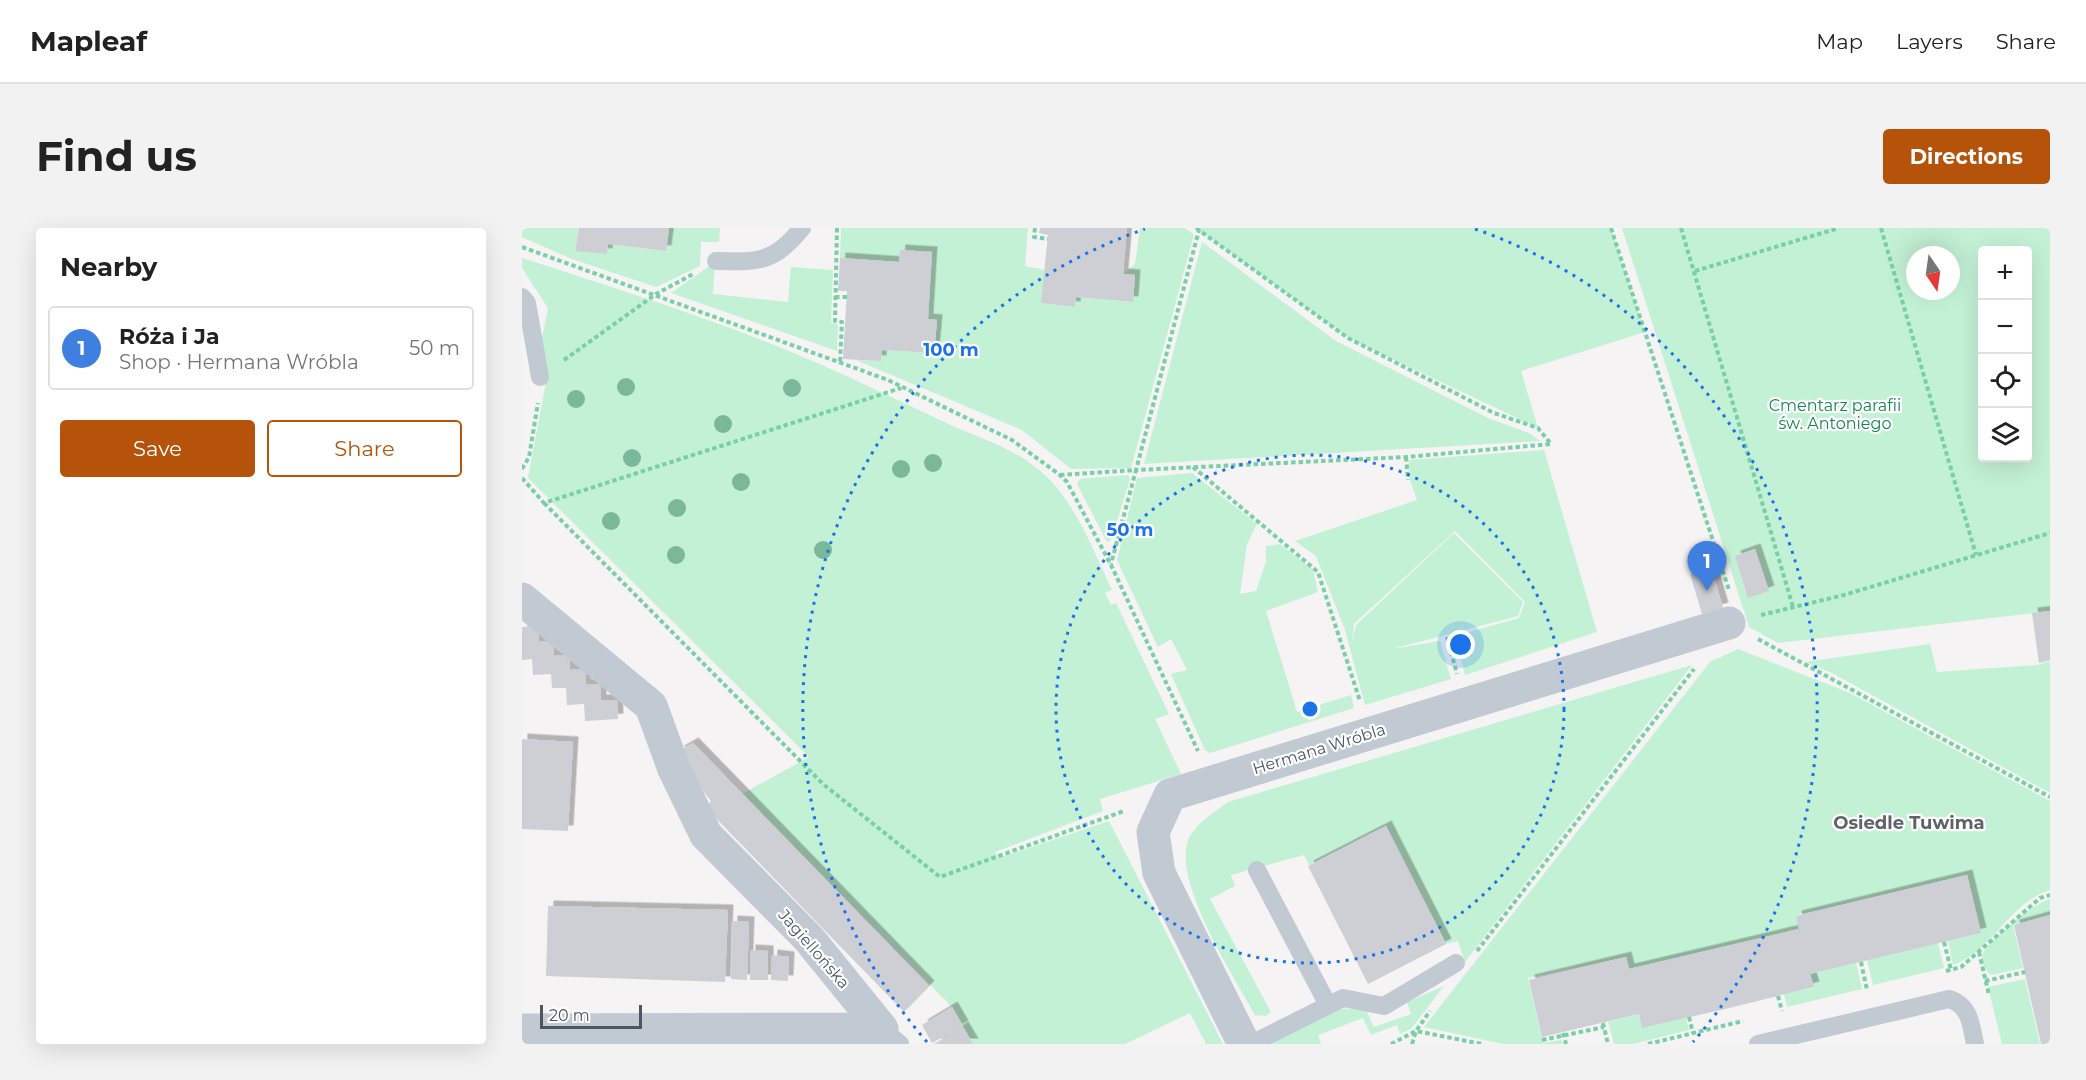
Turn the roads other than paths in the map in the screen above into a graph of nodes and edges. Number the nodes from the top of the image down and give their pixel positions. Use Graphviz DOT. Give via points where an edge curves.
graph roads {
  1 [pos="802,228"];
  2 [pos="716,261"];
  3 [pos="522,297"];
  4 [pos="540,377"];
  5 [pos="522,599"];
  6 [pos="1729,623"];
  7 [pos="1257,870"];
  8 [pos="1456,963"];
  9 [pos="1328,1005"];
  10 [pos="522,1030"];
  11 [pos="891,1036"];
  12 [pos="1244,1044"];
  13 [pos="1251,1044"];
  14 [pos="1758,1044"];
  15 [pos="1975,1044"];
  1 -- 2 [label="lane" via="775,255 757,262"];
  3 -- 4 [label="lane" via="527,303"];
  5 -- 11 [label="street, Jagiellońska" via="651,706 706,835 809,939"];
  6 -- 12 [label="street, Hermana Wróbla" via="1170,795 1153,832 1159,873"];
  7 -- 9 [label="lane"];
  8 -- 9 [label="lane" via="1384,1006 1342,998"];
  9 -- 13 [label="lane"];
  10 -- 11 [label="street, Jagiellońska"];
  14 -- 15 [label="lane" via="1949,999 1960,1002 1968,1012"];
}
